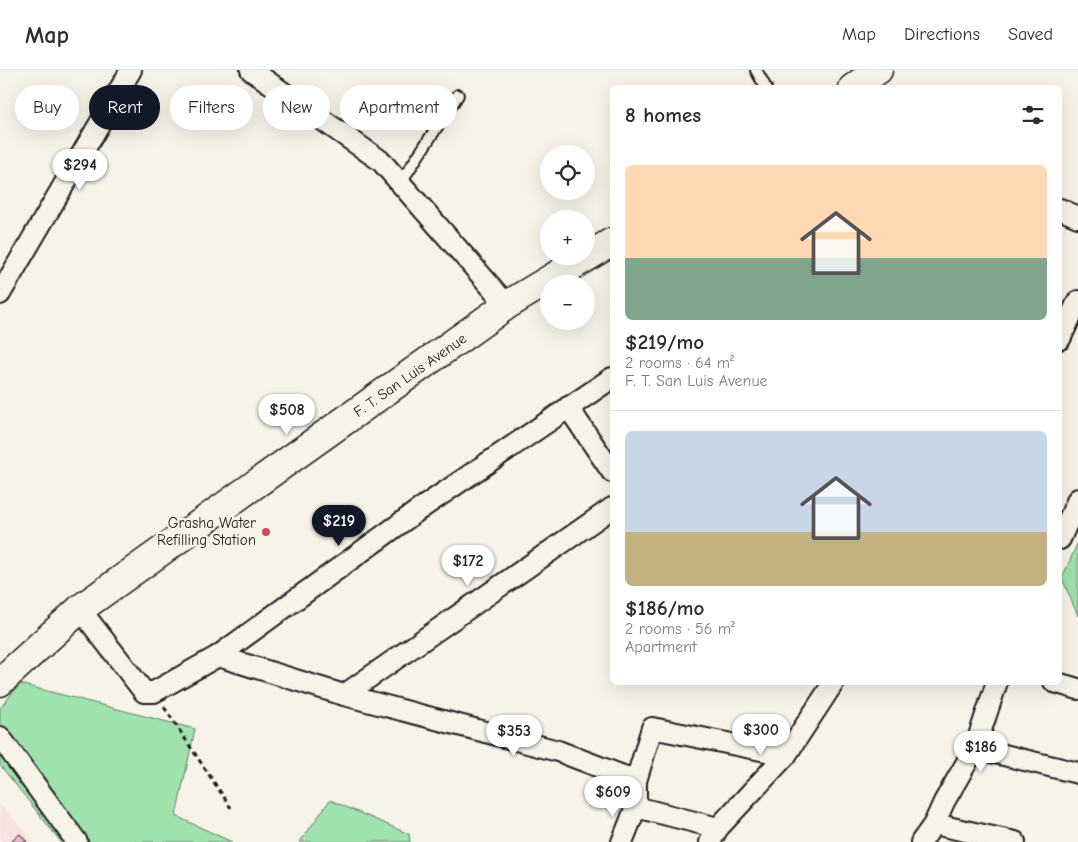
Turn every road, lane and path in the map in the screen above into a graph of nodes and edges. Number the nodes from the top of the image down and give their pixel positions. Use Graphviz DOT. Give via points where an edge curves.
graph roads {
  1 [pos="131,70"];
  2 [pos="251,70"];
  3 [pos="756,70"];
  4 [pos="878,70"];
  5 [pos="764,85"];
  6 [pos="857,85"];
  7 [pos="458,95"];
  8 [pos="402,182"];
  9 [pos="1062,210"];
  10 [pos="1078,218"];
  11 [pos="610,243"];
  12 [pos="0,294"];
  13 [pos="1078,301"];
  14 [pos="507,305"];
  15 [pos="1062,335"];
  16 [pos="610,379"];
  17 [pos="568,407"];
  18 [pos="610,469"];
  19 [pos="1078,499"];
  20 [pos="610,509"];
  21 [pos="1062,535"];
  22 [pos="80,609"];
  23 [pos="218,656"];
  24 [pos="0,682"];
  25 [pos="1062,684"];
  26 [pos="832,685"];
  27 [pos="996,685"];
  28 [pos="1078,689"];
  29 [pos="154,692"];
  30 [pos="344,695"];
  31 [pos="0,737"];
  32 [pos="975,748"];
  33 [pos="786,755"];
  34 [pos="1078,773"];
  35 [pos="636,781"];
  36 [pos="636,807"];
  37 [pos="231,808"];
  38 [pos="934,824"];
  39 [pos="714,835"];
  40 [pos="78,842"];
  41 [pos="622,842"];
  42 [pos="921,842"];
  43 [pos="1015,842"];
  1 -- 12 [label="street"];
  2 -- 8 [label="street" via="381,161"];
  3 -- 5 [label="lane"];
  4 -- 6 [label="main road"];
  7 -- 8 [label="lane"];
  8 -- 14 [label="street"];
  9 -- 10 [label="street"];
  11 -- 14 [label="main road, F. T. San Luis Avenue"];
  13 -- 15 [label="street"];
  14 -- 22 [label="main road, F. T. San Luis Avenue"];
  16 -- 17 [label="street"];
  17 -- 18 [label="street"];
  17 -- 23 [label="street" via="420,509"];
  19 -- 21 [label="street"];
  20 -- 30 [label="street"];
  22 -- 24 [label="main road, F. T. San Luis Avenue"];
  22 -- 29 [label="street" via="144,692"];
  23 -- 29 [label="street"];
  23 -- 30 [label="street"];
  25 -- 28 [label="street"];
  26 -- 33 [label="street"];
  27 -- 32 [label="street"];
  29 -- 37 [label="path"];
  30 -- 35 [label="street" via="558,751"];
  31 -- 40 [label="street"];
  32 -- 34 [label="street"];
  32 -- 38 [label="street"];
  33 -- 35 [label="street" via="652,728"];
  33 -- 39 [label="street"];
  35 -- 36 [label="street"];
  36 -- 39 [label="street"];
  36 -- 41 [label="street"];
  38 -- 42 [label="street"];
  38 -- 43 [label="street"];
}
